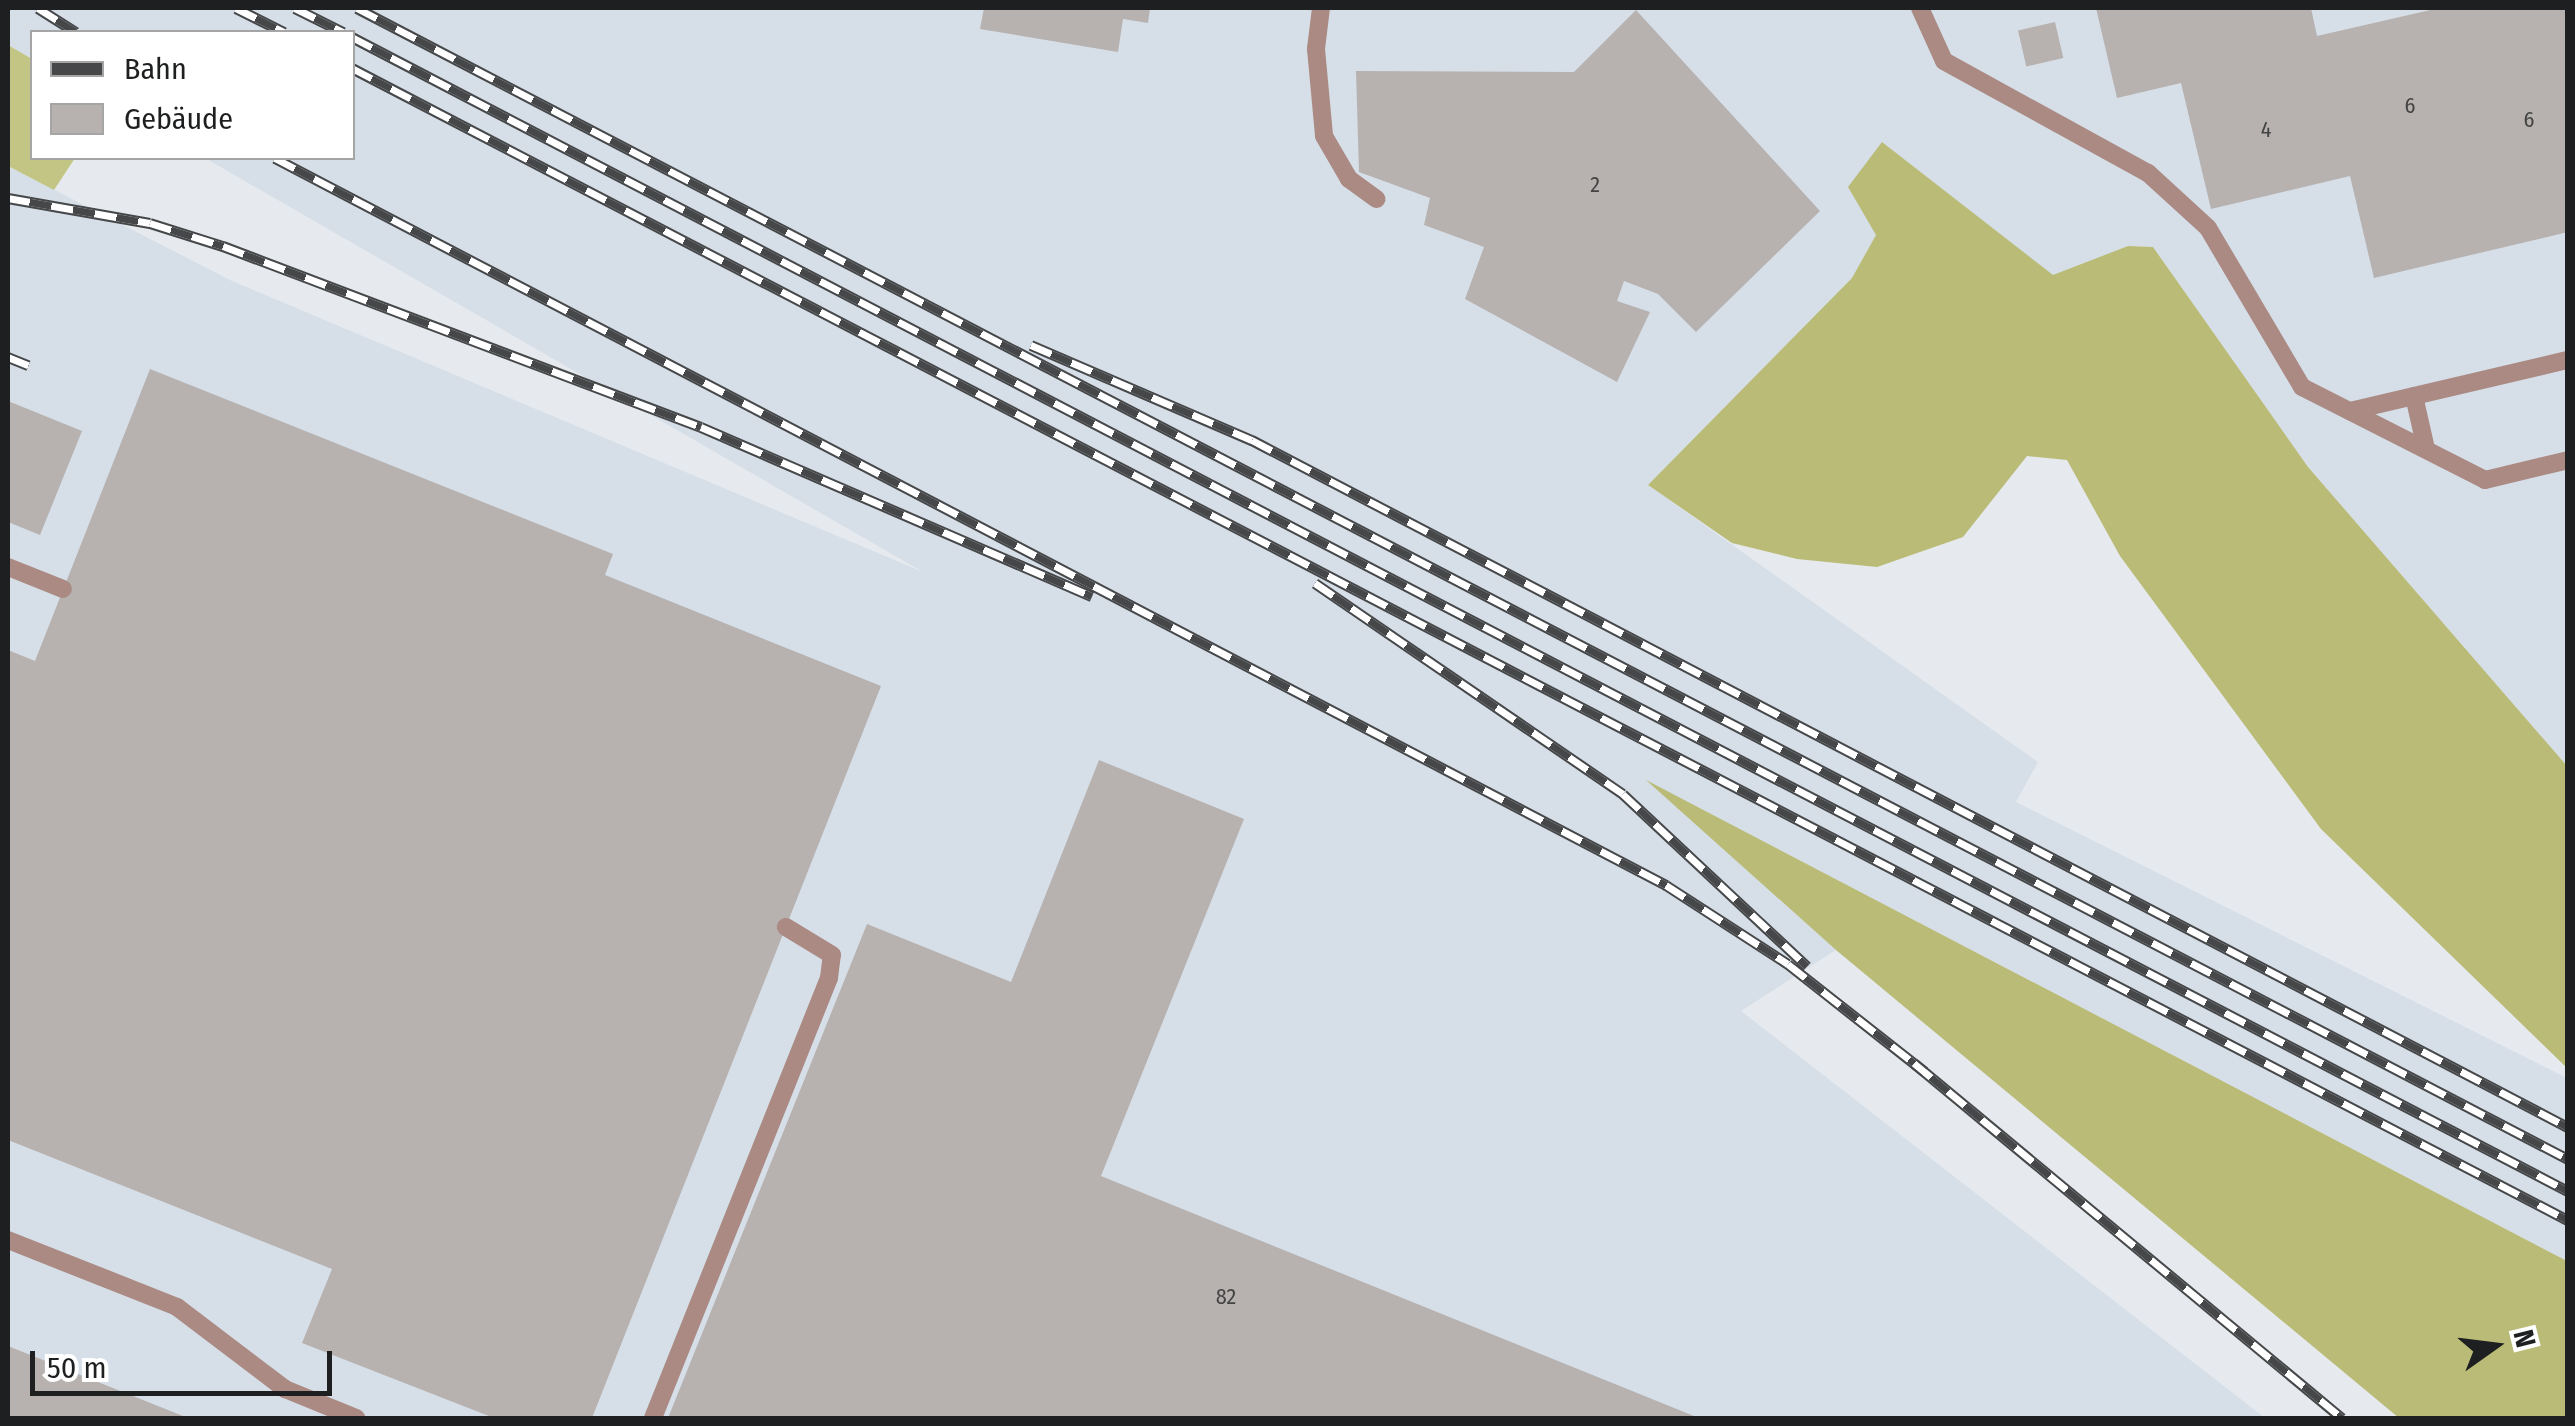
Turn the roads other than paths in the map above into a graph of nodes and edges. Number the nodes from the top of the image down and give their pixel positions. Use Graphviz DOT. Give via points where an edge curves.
graph roads {
  1 [pos="1322,8"];
  2 [pos="1920,8"];
  3 [pos="1377,199"];
  4 [pos="2568,360"];
  5 [pos="2414,396"];
  6 [pos="2350,411"];
  7 [pos="2426,450"];
  8 [pos="2568,460"];
  9 [pos="8,568"];
  10 [pos="63,589"];
  11 [pos="786,927"];
  12 [pos="8,1240"];
  13 [pos="356,1418"];
  14 [pos="653,1418"];
  1 -- 3 [label="lane" via="1316,49 1324,136 1349,179"];
  2 -- 6 [label="lane" via="1944,61 2148,174 2208,228 2302,386"];
  4 -- 5 [label="lane"];
  5 -- 6 [label="lane"];
  5 -- 7 [label="lane"];
  6 -- 7 [label="lane"];
  7 -- 8 [label="lane" via="2484,480"];
  9 -- 10 [label="lane"];
  11 -- 14 [label="lane" via="832,955 829,978"];
  12 -- 13 [label="lane" via="177,1307 284,1389"];
}
